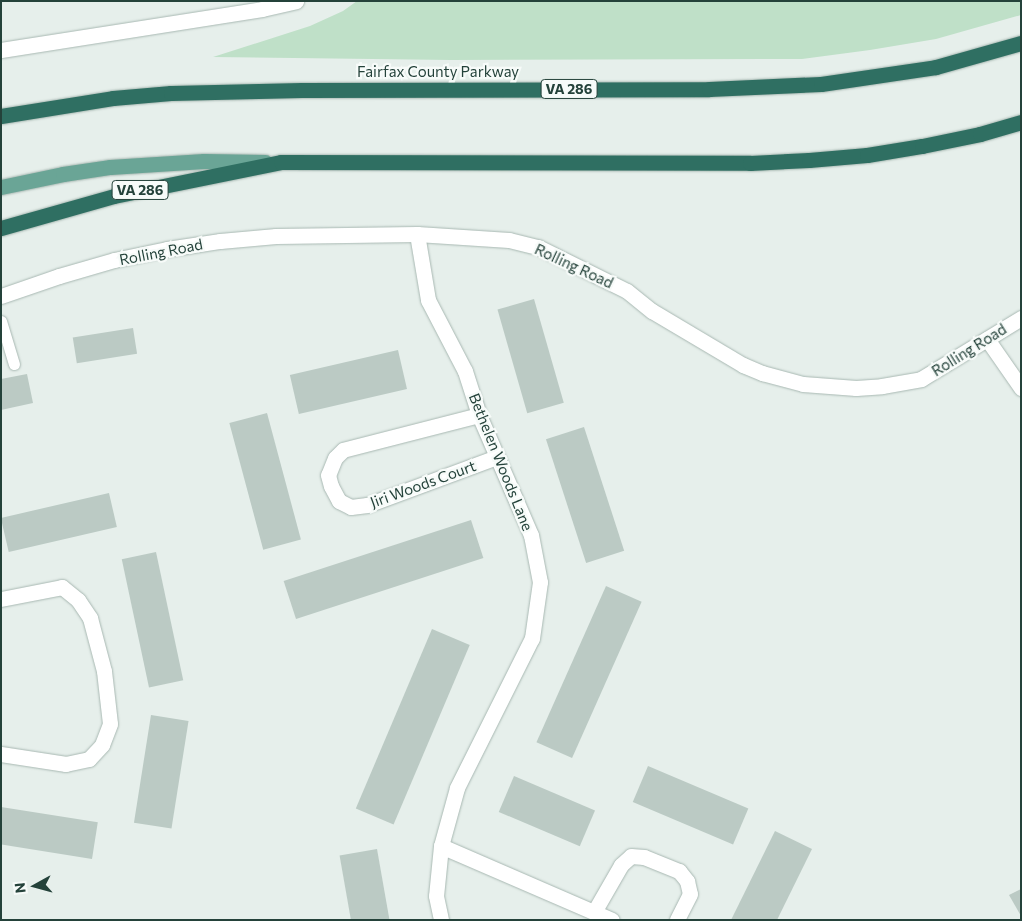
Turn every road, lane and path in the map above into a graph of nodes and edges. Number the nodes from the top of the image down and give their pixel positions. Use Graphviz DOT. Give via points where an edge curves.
graph roads {
  1 [pos="296,1"];
  2 [pos="1021,43"];
  3 [pos="1,50"];
  4 [pos="1,116"];
  5 [pos="1021,122"];
  6 [pos="281,162"];
  7 [pos="1,187"];
  8 [pos="1,228"];
  9 [pos="417,234"];
  10 [pos="1,296"];
  11 [pos="1021,318"];
  12 [pos="1,321"];
  13 [pos="988,339"];
  14 [pos="14,364"];
  15 [pos="1021,388"];
  16 [pos="479,415"];
  17 [pos="496,457"];
  18 [pos="1,599"];
  19 [pos="1,754"];
  20 [pos="441,846"];
  21 [pos="594,912"];
  22 [pos="441,920"];
  23 [pos="612,920"];
  24 [pos="677,920"];
  1 -- 3 [label="street"];
  2 -- 4 [label="highway, Fairfax County Parkway / VA 286" via="936,67 822,84 709,89 171,93 114,98"];
  5 -- 6 [label="highway, VA 286" via="922,146 809,160 750,163"];
  6 -- 7 [label="main road" via="160,163 63,174"];
  6 -- 8 [label="highway, VA 286" via="114,196"];
  9 -- 10 [label="street, Rolling Road" via="276,236 193,245 114,260"];
  9 -- 13 [label="street, Rolling Road" via="509,240 538,247 627,291 652,311 736,362 803,384 856,388 921,379"];
  9 -- 16 [label="street, Bethelen Woods Lane" via="428,300 465,372"];
  11 -- 13 [label="street, Rolling Road"];
  12 -- 14 [label="lane"];
  13 -- 15 [label="street"];
  16 -- 17 [label="street, Bethelen Woods Lane"];
  16 -- 17 [label="street, Jiri Woods Court" via="343,450 335,458 328,475 331,486 339,501 351,506 367,505"];
  17 -- 20 [label="street, Bethelen Woods Lane" via="531,534 540,582 532,638 457,788"];
  18 -- 19 [label="street" via="62,587 78,600 90,618 104,671 110,724 102,745 89,759 66,764"];
  20 -- 21 [label="street"];
  20 -- 22 [label="street, Bethelen Woods Lane" via="436,896"];
  21 -- 23 [label="street"];
  21 -- 24 [label="street" via="621,865 631,856 644,856 679,871 686,881 690,894"];
}
